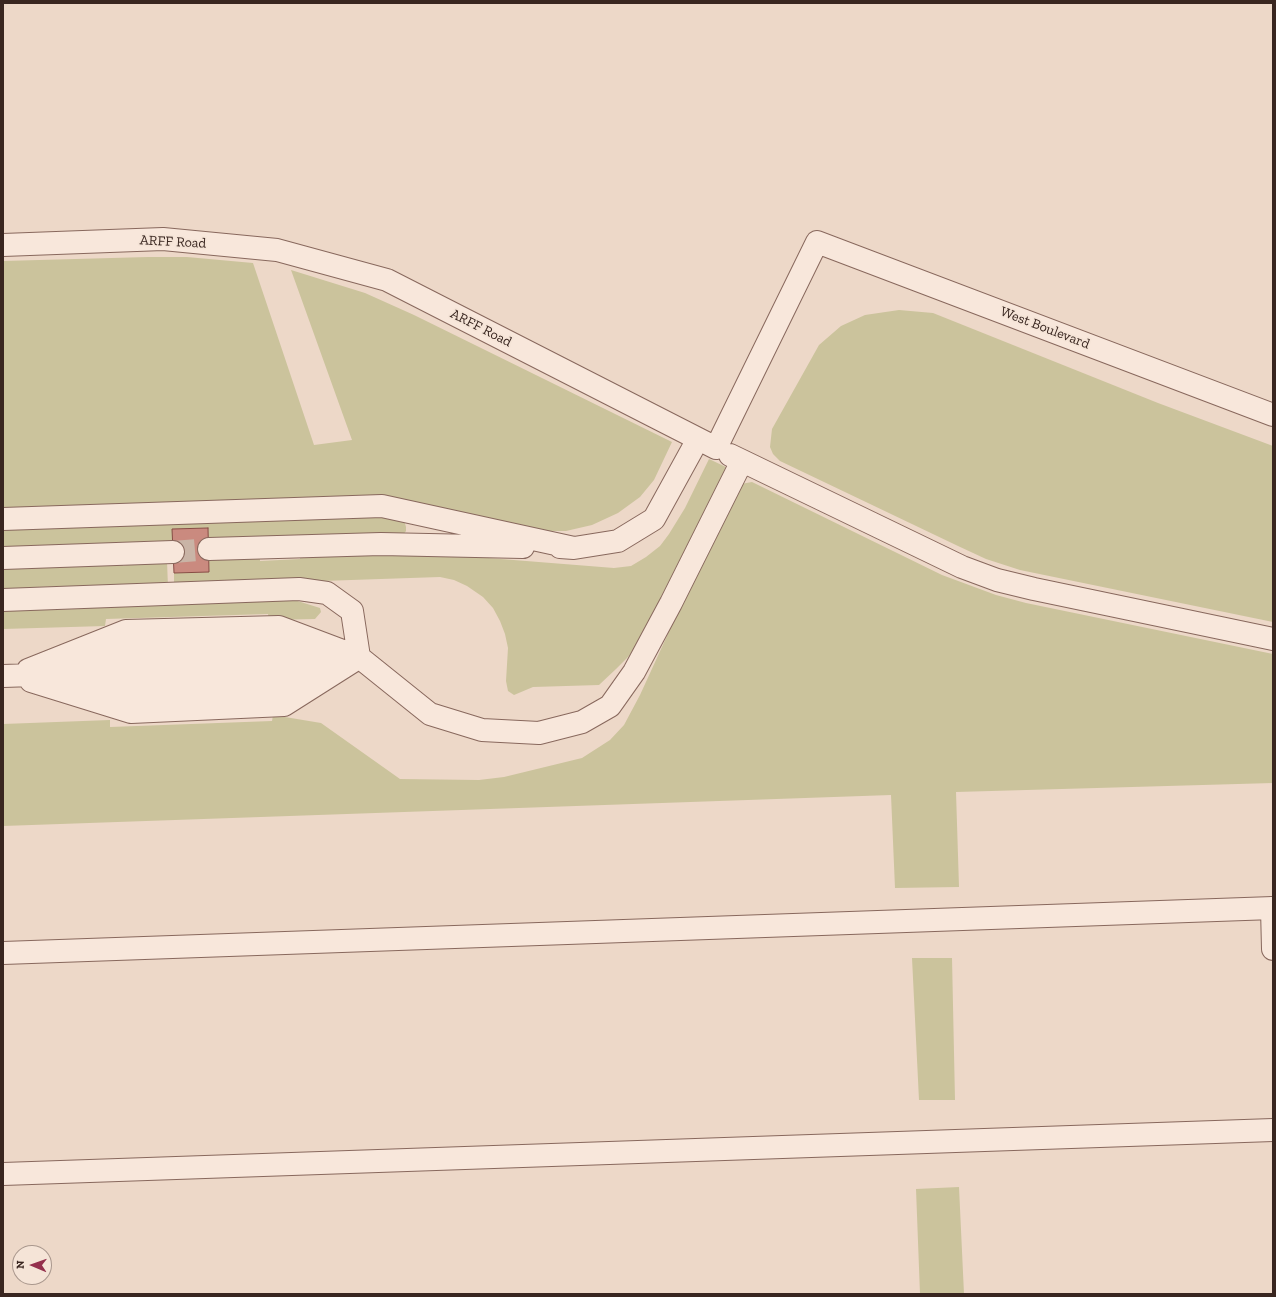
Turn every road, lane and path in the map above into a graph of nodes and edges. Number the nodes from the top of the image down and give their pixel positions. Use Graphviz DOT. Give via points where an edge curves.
graph roads {
  1 [pos="3,245"];
  2 [pos="1273,415"];
  3 [pos="707,443"];
  4 [pos="742,461"];
  5 [pos="3,518"];
  6 [pos="574,548"];
  7 [pos="209,549"];
  8 [pos="173,552"];
  9 [pos="3,558"];
  10 [pos="3,600"];
  11 [pos="1273,639"];
  12 [pos="359,658"];
  13 [pos="9,676"];
  14 [pos="1272,908"];
  15 [pos="1273,949"];
  16 [pos="3,953"];
  17 [pos="1273,1130"];
  18 [pos="3,1174"];
  1 -- 3 [label="street, ARFF Road" via="163,239 277,250 388,280"];
  2 -- 3 [label="street, West Boulevard" via="818,242"];
  3 -- 4 [label="street, ARFF Road"];
  3 -- 6 [label="street" via="654,519 618,541"];
  4 -- 11 [label="street, ARFF Road" via="962,567 997,580"];
  4 -- 12 [label="street" via="634,672 610,706 582,722 539,733 482,730 430,714"];
  5 -- 6 [label="street" via="382,506"];
  6 -- 7 [label="street" via="380,544"];
  8 -- 9 [label="street"];
  10 -- 12 [label="street" via="299,589 327,593 352,611"];
  12 -- 13 [label="street" via="280,667"];
  12 -- 13 [label="street" via="279,627 126,631"];
  12 -- 13 [label="street" via="284,705 131,712"];
  14 -- 15 [label="street"];
  14 -- 16 [label="street"];
  17 -- 18 [label="street"];
}
